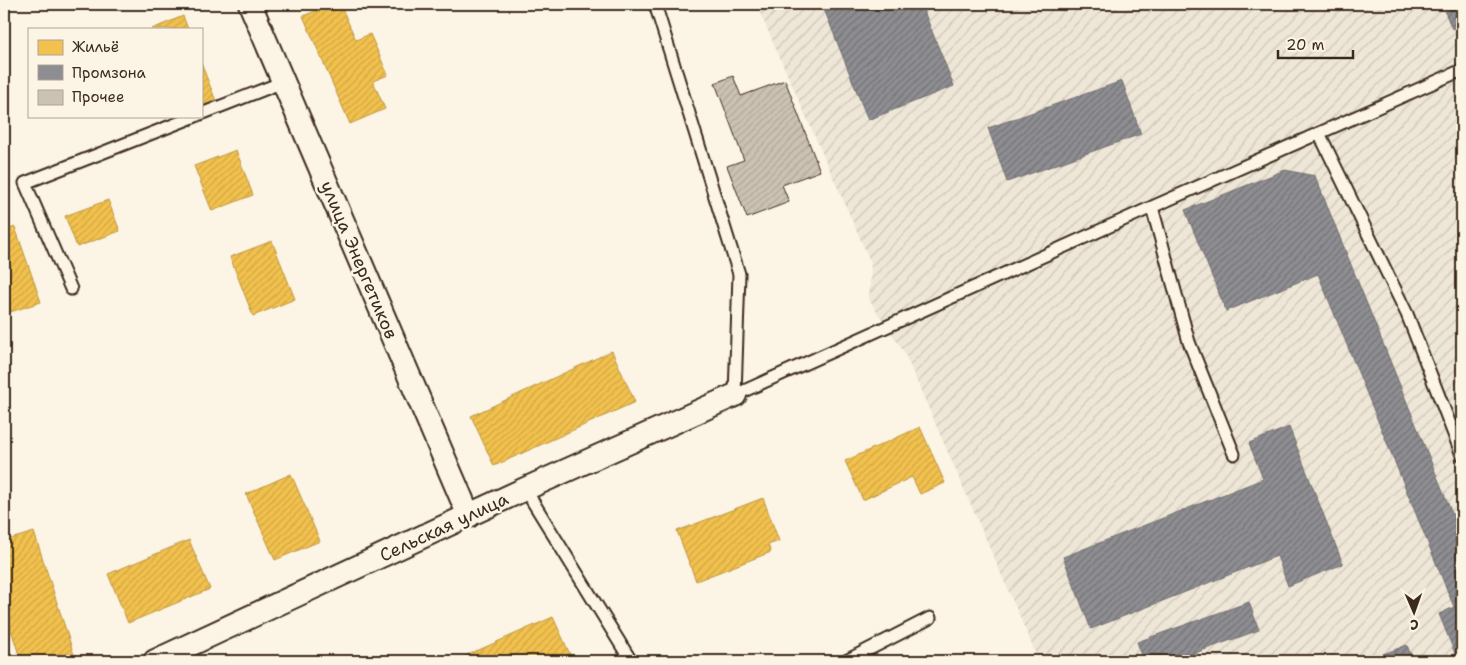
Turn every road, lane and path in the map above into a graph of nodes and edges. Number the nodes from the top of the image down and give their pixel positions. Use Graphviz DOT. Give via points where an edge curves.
graph roads {
  1 [pos="250,4"];
  2 [pos="655,4"];
  3 [pos="1462,70"];
  4 [pos="283,82"];
  5 [pos="202,114"];
  6 [pos="191,118"];
  7 [pos="1319,133"];
  8 [pos="1152,207"];
  9 [pos="71,288"];
  10 [pos="735,395"];
  11 [pos="1234,454"];
  12 [pos="1462,455"];
  13 [pos="525,489"];
  14 [pos="468,516"];
  15 [pos="930,618"];
  16 [pos="155,661"];
  17 [pos="631,661"];
  18 [pos="846,661"];
  1 -- 4 [label="street, улица Энергетиков"];
  2 -- 10 [label="lane" via="739,274"];
  3 -- 7 [label="lane"];
  4 -- 5 [label="lane"];
  4 -- 14 [label="street, улица Энергетиков"];
  6 -- 9 [label="lane" via="24,182"];
  7 -- 8 [label="lane"];
  7 -- 12 [label="lane" via="1407,314"];
  8 -- 10 [label="lane"];
  8 -- 11 [label="lane" via="1189,342"];
  10 -- 13 [label="street, Сельская улица"];
  13 -- 14 [label="street, Сельская улица"];
  13 -- 17 [label="lane"];
  14 -- 16 [label="street, Сельская улица"];
  15 -- 18 [label="lane"];
}
